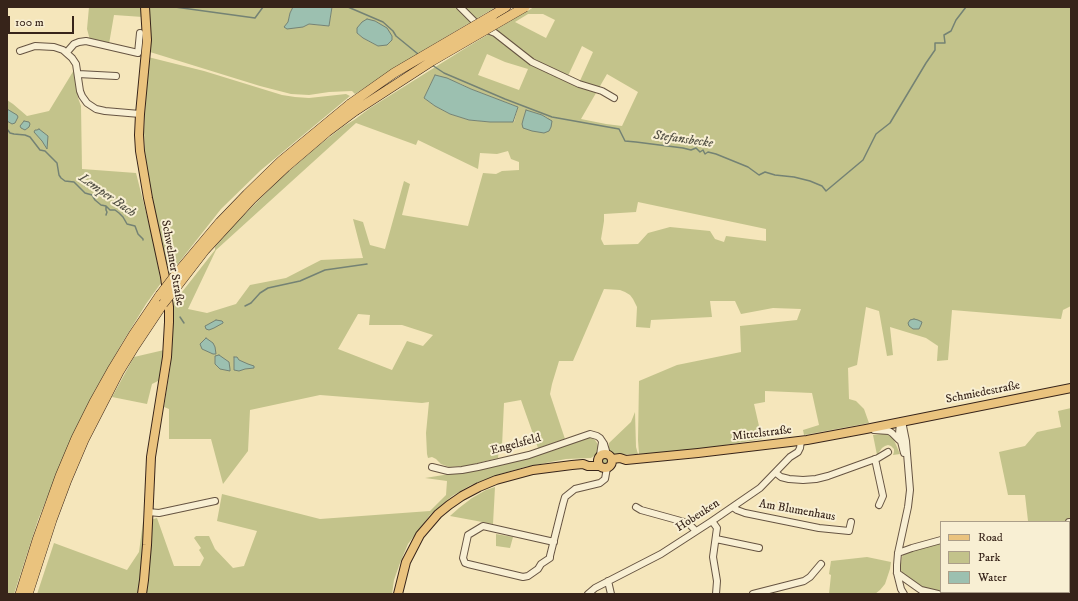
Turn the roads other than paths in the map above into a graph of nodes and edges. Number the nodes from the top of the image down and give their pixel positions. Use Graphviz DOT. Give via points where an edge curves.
graph roads {
  1 [pos="145,7"];
  2 [pos="460,7"];
  3 [pos="506,7"];
  4 [pos="525,7"];
  5 [pos="140,32"];
  6 [pos="20,51"];
  7 [pos="67,52"];
  8 [pos="78,74"];
  9 [pos="116,76"];
  10 [pos="614,98"];
  11 [pos="353,108"];
  12 [pos="140,114"];
  13 [pos="1071,388"];
  14 [pos="901,422"];
  15 [pos="866,429"];
  16 [pos="797,441"];
  17 [pos="900,442"];
  18 [pos="888,452"];
  19 [pos="875,459"];
  20 [pos="605,462"];
  21 [pos="907,462"];
  22 [pos="432,467"];
  23 [pos="776,473"];
  24 [pos="215,501"];
  25 [pos="879,505"];
  26 [pos="636,507"];
  27 [pos="733,507"];
  28 [pos="148,512"];
  29 [pos="712,521"];
  30 [pos="851,522"];
  31 [pos="696,531"];
  32 [pos="716,539"];
  33 [pos="940,540"];
  34 [pos="554,542"];
  35 [pos="759,548"];
  36 [pos="898,553"];
  37 [pos="821,564"];
  38 [pos="897,573"];
  39 [pos="608,581"];
  40 [pos="20,594"];
  41 [pos="28,594"];
  42 [pos="142,594"];
  43 [pos="398,594"];
  44 [pos="588,594"];
  45 [pos="611,594"];
  46 [pos="716,594"];
  47 [pos="753,594"];
  48 [pos="904,594"];
  49 [pos="938,594"];
  1 -- 12 [label="main road, Schwelmer Straße" via="146,40"];
  2 -- 10 [label="street" via="475,22 532,62"];
  3 -- 11 [label="highway, bridge" via="372,88"];
  4 -- 11 [label="highway, bridge"];
  5 -- 7 [label="street" via="138,53 86,41 74,44"];
  6 -- 7 [label="street" via="43,46"];
  7 -- 8 [label="street" via="76,64"];
  8 -- 9 [label="street"];
  8 -- 12 [label="street" via="82,96 92,107 105,111"];
  11 -- 40 [label="highway, bridge" via="281,161 252,188 220,222 160,295 113,368 76,438 37,540"];
  11 -- 41 [label="highway, bridge" via="252,199 205,250 163,304 119,372 84,440 52,520"];
  12 -- 28 [label="main road, Schwelmer Straße" via="142,168 169,307 168,351 151,457"];
  13 -- 14 [label="main road, Schmiedestraße"];
  14 -- 15 [label="main road, Mittelstraße"];
  14 -- 17 [label="street" via="898,431"];
  14 -- 21 [label="street" via="906,441"];
  15 -- 16 [label="main road, Mittelstraße"];
  15 -- 17 [label="street" via="889,431"];
  16 -- 20 [label="main road, Mittelstraße" via="626,460 620,458"];
  16 -- 23 [label="street, Hobeuken" via="800,448 798,452"];
  17 -- 21 [label="street"];
  18 -- 19 [label="street"];
  19 -- 23 [label="street" via="816,479 789,479"];
  19 -- 25 [label="street" via="883,496"];
  20 -- 22 [label="street, Engelsfeld" via="606,449 597,436 590,434 529,455 478,467 448,471"];
  20 -- 34 [label="street" via="603,480 575,489 565,498"];
  20 -- 43 [label="main road, Mittelstraße" via="590,461 513,475 462,496 438,514 420,535 406,562"];
  21 -- 36 [label="street" via="909,501"];
  23 -- 27 [label="street, Hobeuken"];
  24 -- 28 [label="street" via="159,513"];
  26 -- 31 [label="street" via="688,523"];
  27 -- 29 [label="street, Hobeuken"];
  27 -- 30 [label="street, Am Blumenhaus" via="745,513 819,528 849,531"];
  28 -- 42 [label="main road, Schwelmer Straße"];
  29 -- 31 [label="street, Hobeuken"];
  29 -- 32 [label="street" via="717,528"];
  31 -- 39 [label="street, Hobeuken" via="661,554"];
  32 -- 35 [label="street"];
  32 -- 46 [label="street" via="713,557 717,581"];
  33 -- 36 [label="street"];
  34 -- 34 [label="street" via="550,558 526,577 468,564 463,558 468,536 482,526"];
  36 -- 38 [label="street"];
  37 -- 47 [label="street" via="804,581"];
  38 -- 48 [label="street"];
  38 -- 49 [label="street" via="921,590"];
  39 -- 44 [label="street, Hobeuken"];
  39 -- 45 [label="street"];
}
